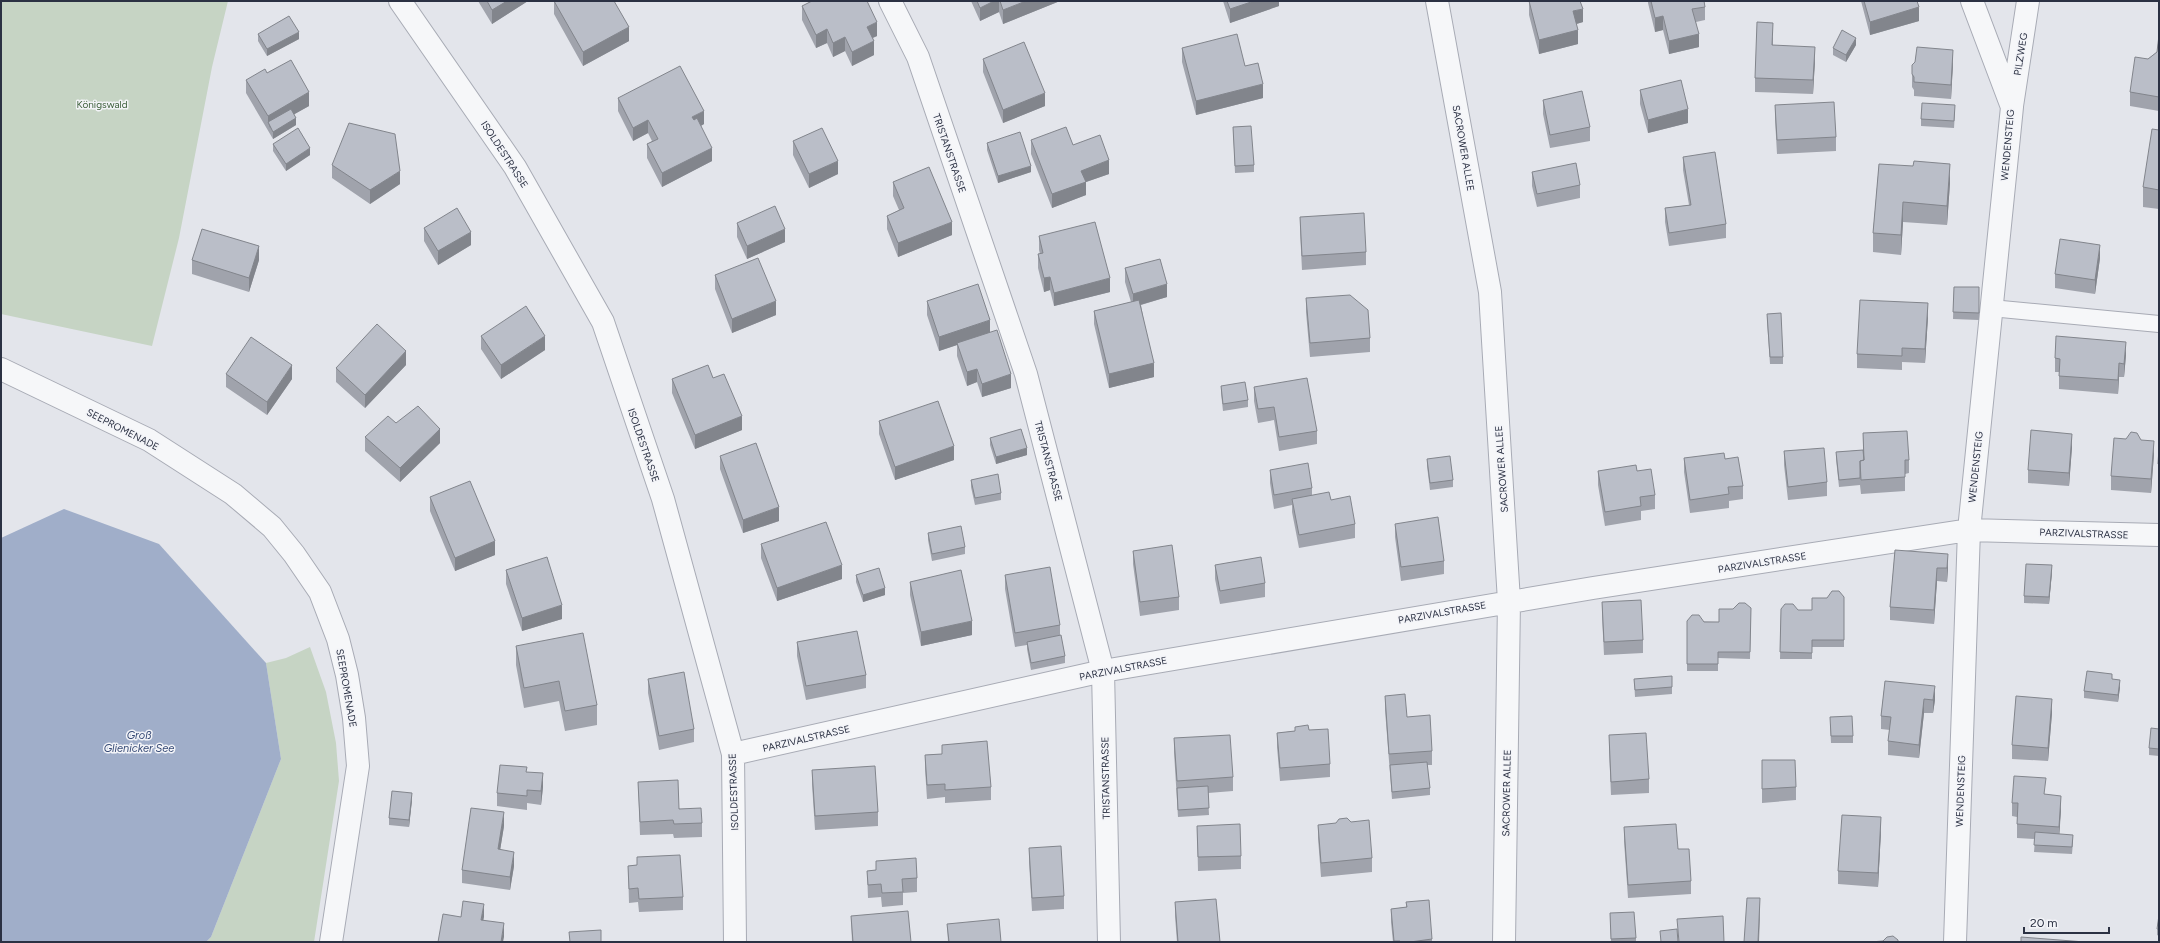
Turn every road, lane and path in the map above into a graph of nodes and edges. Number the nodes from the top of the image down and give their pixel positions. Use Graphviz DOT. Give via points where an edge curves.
graph roads {
  1 [pos="400,1"];
  2 [pos="890,1"];
  3 [pos="1437,1"];
  4 [pos="1972,1"];
  5 [pos="2028,1"];
  6 [pos="2012,107"];
  7 [pos="1991,308"];
  8 [pos="2159,324"];
  9 [pos="1,369"];
  10 [pos="1969,530"];
  11 [pos="2159,535"];
  12 [pos="1509,601"];
  13 [pos="1103,671"];
  14 [pos="733,754"];
  15 [pos="331,942"];
  16 [pos="735,942"];
  17 [pos="1109,942"];
  18 [pos="1504,942"];
  19 [pos="1955,942"];
  1 -- 14 [label="street, ISOLDESTRASSE" via="515,167 603,322 663,499"];
  2 -- 13 [label="street, TRISTANSTRASSE" via="918,57 1026,374"];
  3 -- 12 [label="street, SACROWER ALLEE" via="1490,292"];
  4 -- 6 [label="street, WENDENSTEIG"];
  5 -- 6 [label="street, PILZWEG"];
  6 -- 7 [label="street, WENDENSTEIG"];
  7 -- 8 [label="lane"];
  7 -- 10 [label="street, WENDENSTEIG"];
  9 -- 15 [label="street, SEEPROMENADE" via="149,440 233,494 272,527 320,592 338,639 347,675 358,766"];
  10 -- 11 [label="street, PARZIVALSTRASSE"];
  10 -- 12 [label="street, PARZIVALSTRASSE"];
  10 -- 19 [label="street, WENDENSTEIG"];
  12 -- 13 [label="street, PARZIVALSTRASSE"];
  12 -- 18 [label="street, SACROWER ALLEE"];
  13 -- 14 [label="street, PARZIVALSTRASSE"];
  13 -- 17 [label="street, TRISTANSTRASSE"];
  14 -- 16 [label="street, ISOLDESTRASSE"];
}
